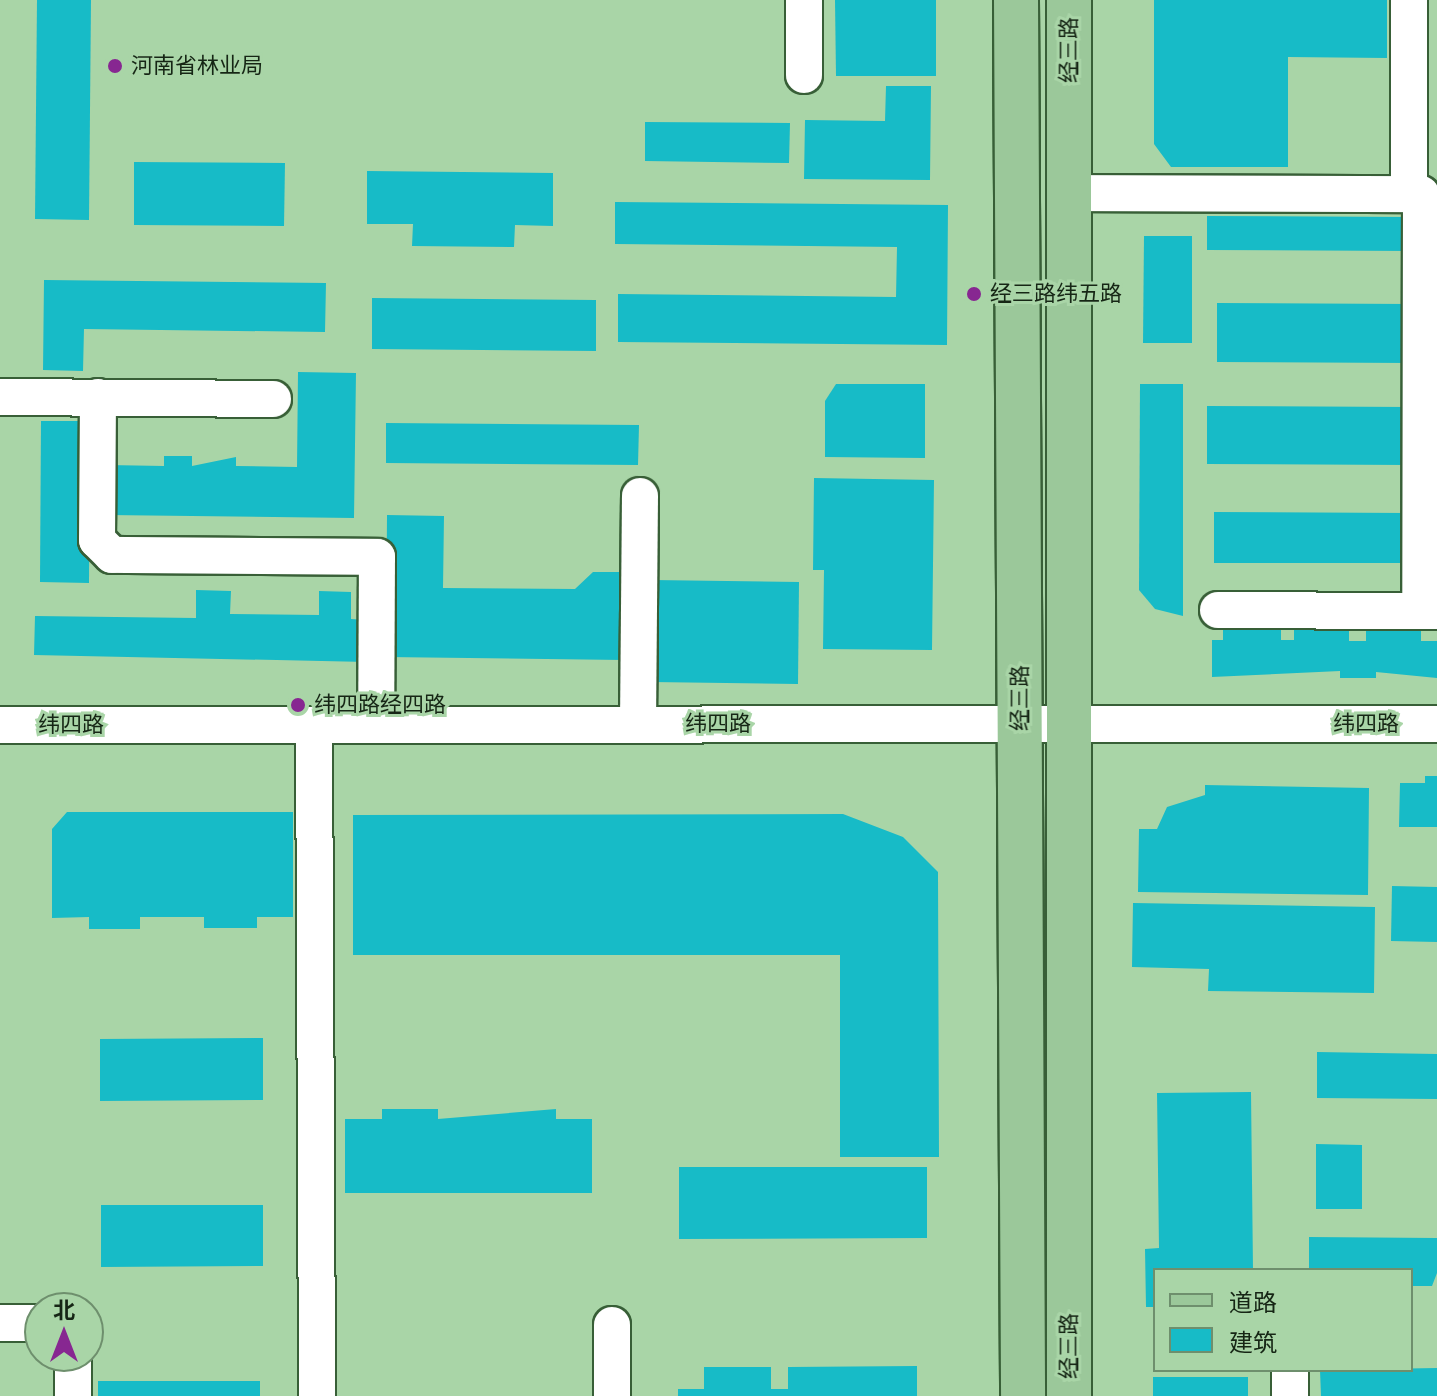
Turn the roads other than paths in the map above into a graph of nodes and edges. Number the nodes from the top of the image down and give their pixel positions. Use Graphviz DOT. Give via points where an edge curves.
graph roads {
  1 [pos="804,0"];
  2 [pos="1016,0"];
  3 [pos="1069,0"];
  4 [pos="1409,0"];
  5 [pos="804,75"];
  6 [pos="1069,193"];
  7 [pos="1409,194"];
  8 [pos="0,397"];
  9 [pos="98,397"];
  10 [pos="273,399"];
  11 [pos="640,496"];
  12 [pos="1218,610"];
  13 [pos="1428,611"];
  14 [pos="638,724"];
  15 [pos="1020,724"];
  16 [pos="1069,724"];
  17 [pos="1437,724"];
  18 [pos="0,725"];
  19 [pos="314,725"];
  20 [pos="376,725"];
  21 [pos="0,1323"];
  22 [pos="24,1323"];
  23 [pos="612,1325"];
  24 [pos="73,1372"];
  25 [pos="1290,1372"];
  26 [pos="73,1396"];
  27 [pos="317,1396"];
  28 [pos="612,1396"];
  29 [pos="1023,1396"];
  30 [pos="1069,1396"];
  31 [pos="1290,1396"];
  1 -- 5 [label="street"];
  2 -- 15 [label="main road, 经三路"];
  3 -- 6 [label="main road, 经三路"];
  4 -- 7 [label="street"];
  6 -- 7 [label="street"];
  6 -- 16 [label="main road, 经三路"];
  7 -- 13 [label="street" via="1421,194"];
  8 -- 9 [label="street"];
  9 -- 10 [label="street"];
  9 -- 20 [label="street" via="97,540 112,555 377,557"];
  11 -- 14 [label="street"];
  12 -- 13 [label="street"];
  14 -- 15 [label="street, 纬四路"];
  14 -- 20 [label="street, 纬四路"];
  15 -- 16 [label="street, 纬四路"];
  15 -- 29 [label="main road, 经三路"];
  16 -- 17 [label="street, 纬四路"];
  16 -- 30 [label="main road, 经三路"];
  18 -- 19 [label="street, 纬四路"];
  19 -- 20 [label="street, 纬四路"];
  19 -- 27 [label="street"];
  21 -- 22 [label="street"];
  23 -- 28 [label="street"];
  24 -- 26 [label="street"];
  25 -- 31 [label="street"];
}
